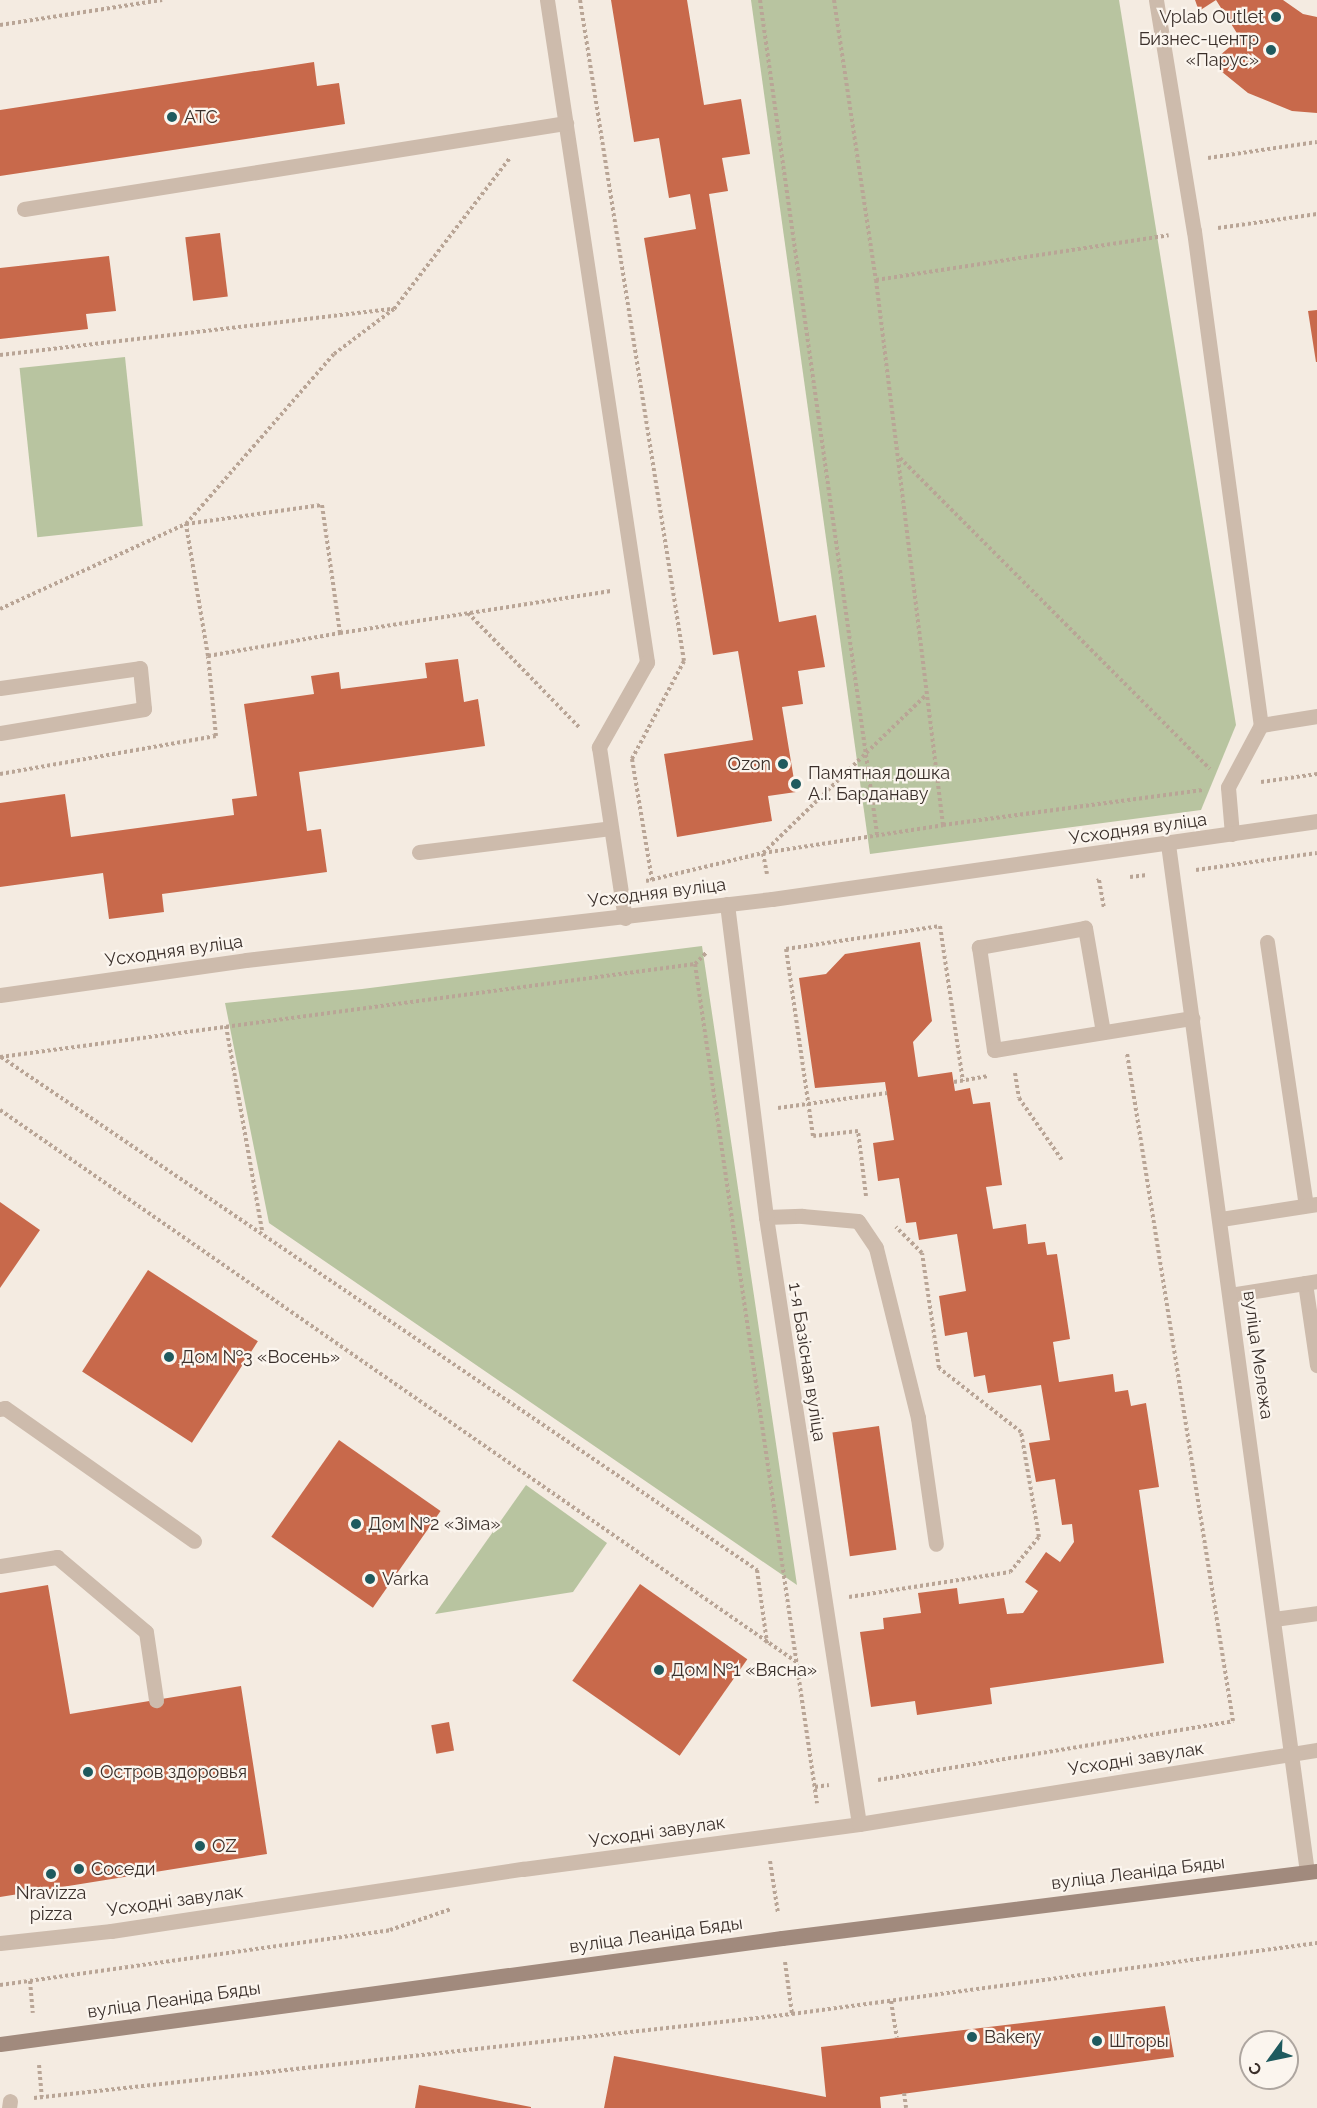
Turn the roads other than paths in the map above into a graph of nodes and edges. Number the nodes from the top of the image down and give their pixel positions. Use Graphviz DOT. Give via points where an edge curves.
graph roads {
  1 [pos="547,0"];
  2 [pos="1156,0"];
  3 [pos="567,130"];
  4 [pos="24,209"];
  5 [pos="0,688"];
  6 [pos="1317,716"];
  7 [pos="1262,725"];
  8 [pos="0,733"];
  9 [pos="1317,821"];
  10 [pos="611,828"];
  11 [pos="1232,834"];
  12 [pos="1168,844"];
  13 [pos="419,852"];
  14 [pos="727,903"];
  15 [pos="625,918"];
  16 [pos="1267,942"];
  17 [pos="0,995"];
  18 [pos="1192,1018"];
  19 [pos="1103,1032"];
  20 [pos="1311,1205"];
  21 [pos="766,1217"];
  22 [pos="1221,1219"];
  23 [pos="1311,1282"];
  24 [pos="1230,1295"];
  25 [pos="1317,1365"];
  26 [pos="0,1408"];
  27 [pos="194,1541"];
  28 [pos="936,1545"];
  29 [pos="0,1566"];
  30 [pos="1317,1613"];
  31 [pos="1274,1619"];
  32 [pos="156,1700"];
  33 [pos="1317,1750"];
  34 [pos="1291,1753"];
  35 [pos="859,1824"];
  36 [pos="1312,1871"];
  37 [pos="0,1943"];
  38 [pos="0,2044"];
  1 -- 3 [label="street"];
  2 -- 7 [label="street" via="1194,231"];
  3 -- 4 [label="street"];
  3 -- 10 [label="street" via="647,662 599,747"];
  5 -- 8 [label="street" via="140,668 144,710"];
  6 -- 7 [label="street"];
  7 -- 11 [label="street" via="1228,787"];
  9 -- 11 [label="street, Усходняя вуліца"];
  10 -- 13 [label="street"];
  10 -- 15 [label="street"];
  11 -- 12 [label="street, Усходняя вуліца"];
  12 -- 14 [label="street, Усходняя вуліца"];
  12 -- 18 [label="street, вуліца Мележа"];
  14 -- 15 [label="street, Усходняя вуліца"];
  14 -- 21 [label="street, 1-я Базісная вуліца"];
  15 -- 17 [label="street, Усходняя вуліца" via="246,960"];
  16 -- 20 [label="street"];
  18 -- 19 [label="street"];
  18 -- 22 [label="street, вуліца Мележа"];
  19 -- 19 [label="street" via="994,1050 979,947 1085,928"];
  20 -- 22 [label="street"];
  21 -- 28 [label="street" via="858,1221 876,1248 918,1418"];
  21 -- 35 [label="street, 1-я Базісная вуліца"];
  22 -- 24 [label="street, вуліца Мележа"];
  23 -- 24 [label="street"];
  23 -- 25 [label="street"];
  24 -- 31 [label="street, вуліца Мележа"];
  26 -- 27 [label="street"];
  29 -- 32 [label="street" via="57,1557 146,1632"];
  30 -- 31 [label="street"];
  31 -- 34 [label="street, вуліца Мележа"];
  33 -- 34 [label="street, Усходні завулак"];
  34 -- 35 [label="street, Усходні завулак"];
  34 -- 36 [label="street, вуліца Мележа"];
  35 -- 37 [label="street, Усходні завулак"];
  36 -- 38 [label="main road, вуліца Леаніда Бяды"];
}
